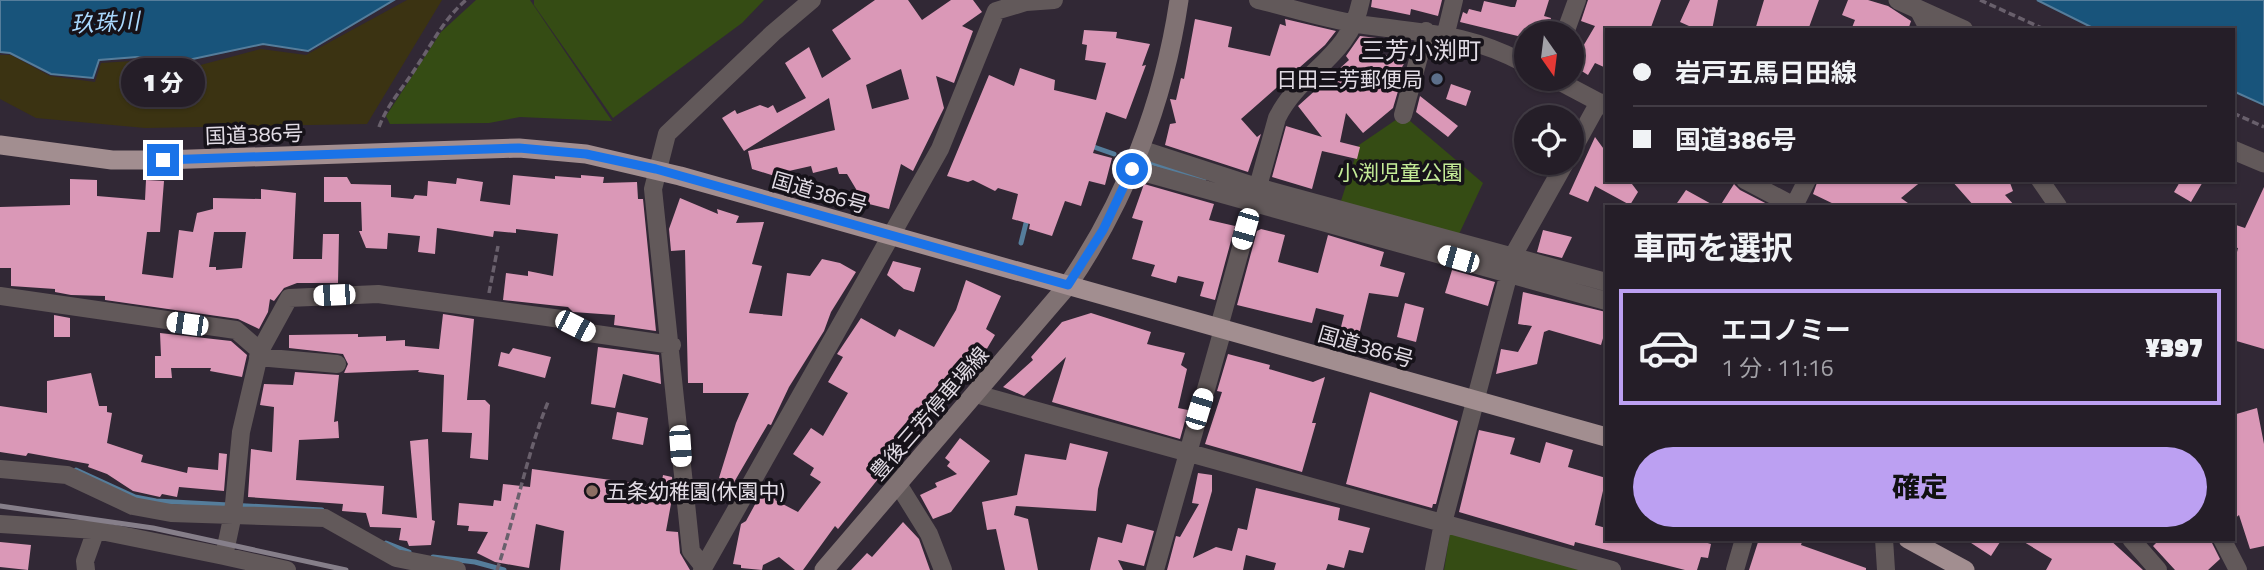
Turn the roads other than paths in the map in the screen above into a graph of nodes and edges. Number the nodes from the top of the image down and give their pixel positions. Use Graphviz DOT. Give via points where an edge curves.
graph roads {
  1 [pos="812,0"];
  2 [pos="1054,0"];
  3 [pos="1179,0"];
  4 [pos="1258,0"];
  5 [pos="1361,0"];
  6 [pos="1454,0"];
  7 [pos="1577,0"];
  8 [pos="1898,0"];
  9 [pos="992,6"];
  10 [pos="1918,9"];
  11 [pos="1569,21"];
  12 [pos="1356,24"];
  13 [pos="1928,28"];
  14 [pos="1960,28"];
  15 [pos="1426,31"];
  16 [pos="1446,33"];
  17 [pos="1514,57"];
  18 [pos="1578,91"];
  19 [pos="1603,104"];
  20 [pos="1404,114"];
  21 [pos="1584,133"];
  22 [pos="0,145"];
  23 [pos="1140,149"];
  24 [pos="2235,151"];
  25 [pos="2264,163"];
  26 [pos="656,169"];
  27 [pos="1132,169"];
  28 [pos="1558,175"];
  29 [pos="1749,182"];
  30 [pos="1806,182"];
  31 [pos="2041,182"];
  32 [pos="1255,195"];
  33 [pos="2051,204"];
  34 [pos="1792,205"];
  35 [pos="1794,205"];
  36 [pos="891,235"];
  37 [pos="1514,254"];
  38 [pos="1509,274"];
  39 [pos="1605,282"];
  40 [pos="1068,285"];
  41 [pos="0,296"];
  42 [pos="1605,301"];
  43 [pos="1221,328"];
  44 [pos="672,345"];
  45 [pos="259,354"];
  46 [pos="337,364"];
  47 [pos="976,394"];
  48 [pos="1475,400"];
  49 [pos="1605,437"];
  50 [pos="1185,453"];
  51 [pos="0,469"];
  52 [pos="898,484"];
  53 [pos="234,506"];
  54 [pos="1443,523"];
  55 [pos="0,524"];
  56 [pos="96,530"];
  57 [pos="1743,541"];
  58 [pos="1884,541"];
  59 [pos="1913,541"];
  60 [pos="2133,541"];
  61 [pos="2223,541"];
  62 [pos="224,556"];
  63 [pos="703,568"];
  64 [pos="86,570"];
  65 [pos="287,570"];
  66 [pos="457,570"];
  67 [pos="824,570"];
  68 [pos="943,570"];
  69 [pos="1155,570"];
  70 [pos="1434,570"];
  71 [pos="1612,570"];
  72 [pos="1735,570"];
  73 [pos="1886,570"];
  74 [pos="1965,570"];
  75 [pos="2158,570"];
  76 [pos="2238,570"];
  1 -- 26 [label="street" via="667,134"];
  2 -- 9 [label="street"];
  3 -- 23 [label="main road, 豊後三芳停車場線" via="1160,93"];
  4 -- 12 [label="street"];
  5 -- 12 [label="street"];
  6 -- 16 [label="street"];
  7 -- 11 [label="street"];
  8 -- 10 [label="street"];
  9 -- 36 [label="street" via="940,149"];
  10 -- 13 [label="street"];
  10 -- 14 [label="street"];
  12 -- 15 [label="street"];
  12 -- 32 [label="street" via="1332,57 1285,102"];
  15 -- 16 [label="street"];
  15 -- 20 [label="street"];
  16 -- 17 [label="street" via="1493,46"];
  18 -- 19 [label="street"];
  19 -- 21 [label="street"];
  22 -- 26 [label="highway, 国道386号" via="99,159 163,160 519,148 586,154"];
  23 -- 27 [label="main road, 豊後三芳停車場線"];
  23 -- 32 [label="street"];
  24 -- 25 [label="street"];
  26 -- 36 [label="highway, 国道386号"];
  26 -- 44 [label="street" via="653,189"];
  27 -- 32 [label="street"];
  27 -- 40 [label="main road, 豊後三芳停車場線" via="1103,230"];
  28 -- 37 [label="street"];
  29 -- 34 [label="street"];
  30 -- 35 [label="street"];
  31 -- 33 [label="street"];
  32 -- 37 [label="street"];
  32 -- 38 [label="street"];
  32 -- 43 [label="street"];
  36 -- 40 [label="highway, 国道386号"];
  36 -- 63 [label="street"];
  37 -- 38 [label="street"];
  37 -- 39 [label="street"];
  38 -- 42 [label="street"];
  38 -- 48 [label="street"];
  40 -- 43 [label="highway, 国道386号"];
  40 -- 47 [label="main road, 豊後三芳停車場線"];
  41 -- 45 [label="street" via="236,330"];
  43 -- 48 [label="highway, 国道386号"];
  43 -- 50 [label="street"];
  44 -- 45 [label="street" via="589,333 561,319 377,293 289,298"];
  44 -- 63 [label="street" via="691,551"];
  45 -- 46 [label="street"];
  45 -- 53 [label="street" via="241,432"];
  47 -- 50 [label="street"];
  47 -- 52 [label="main road, 豊後三芳停車場線"];
  48 -- 49 [label="highway, 国道386号"];
  48 -- 54 [label="street"];
  50 -- 54 [label="street"];
  50 -- 69 [label="street"];
  51 -- 53 [label="street" via="67,475 133,506 171,513"];
  52 -- 67 [label="main road, 豊後三芳停車場線"];
  52 -- 68 [label="street" via="929,534"];
  53 -- 62 [label="street"];
  53 -- 66 [label="street" via="325,517 396,558"];
  54 -- 70 [label="street"];
  54 -- 71 [label="street"];
  55 -- 56 [label="street"];
  56 -- 62 [label="street"];
  56 -- 64 [label="street"];
  57 -- 72 [label="street"];
  58 -- 73 [label="street"];
  59 -- 74 [label="highway"];
  60 -- 75 [label="street"];
  61 -- 76 [label="street"];
  62 -- 65 [label="street"];
}
